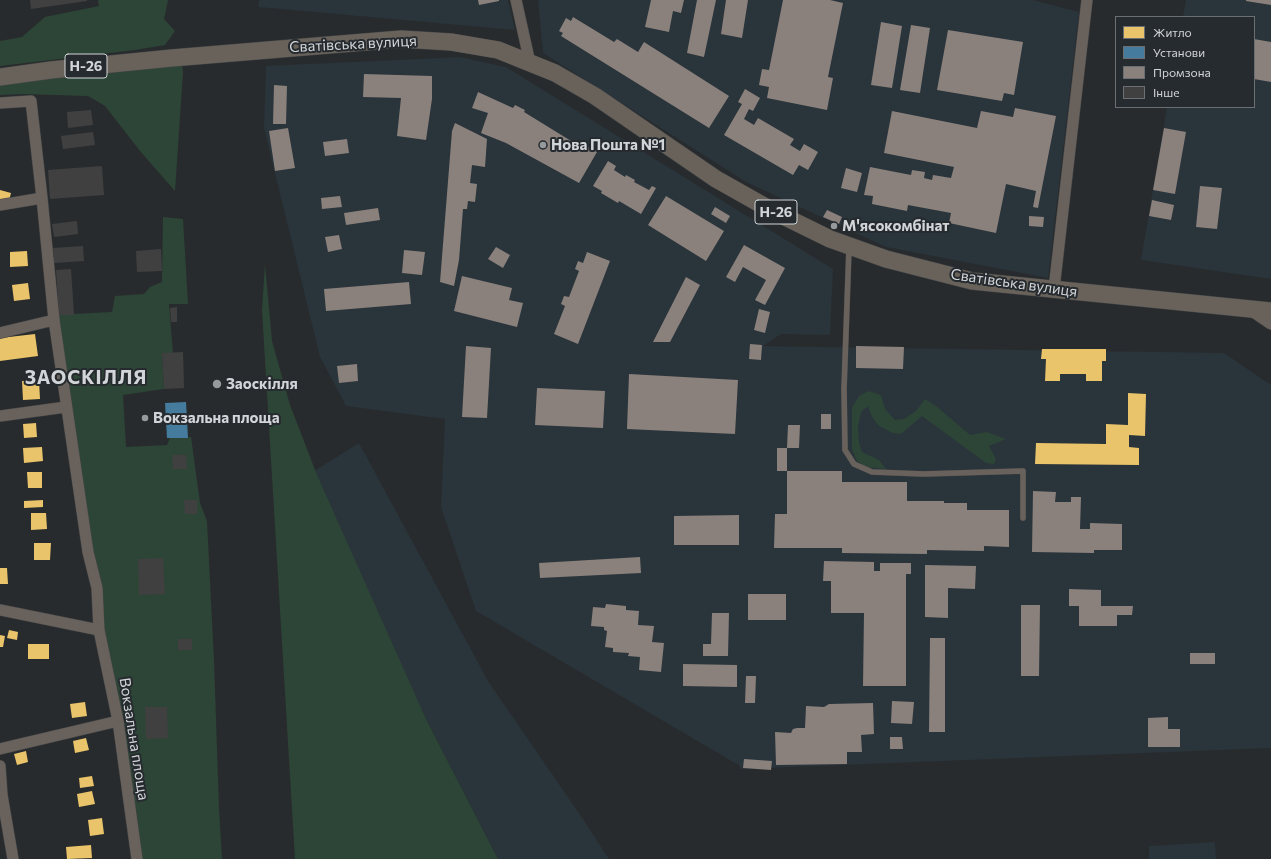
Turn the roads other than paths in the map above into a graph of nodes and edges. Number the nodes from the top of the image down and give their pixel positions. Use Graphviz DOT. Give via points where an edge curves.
graph roads {
  1 [pos="516,0"];
  2 [pos="1087,0"];
  3 [pos="530,63"];
  4 [pos="0,76"];
  5 [pos="0,103"];
  6 [pos="42,198"];
  7 [pos="0,205"];
  8 [pos="849,246"];
  9 [pos="1054,289"];
  10 [pos="1252,310"];
  11 [pos="1271,311"];
  12 [pos="54,320"];
  13 [pos="1271,323"];
  14 [pos="0,333"];
  15 [pos="66,407"];
  16 [pos="0,416"];
  17 [pos="1022,518"];
  18 [pos="0,610"];
  19 [pos="99,630"];
  20 [pos="118,721"];
  21 [pos="0,749"];
  22 [pos="0,766"];
  23 [pos="1,795"];
  24 [pos="13,859"];
  25 [pos="138,859"];
  1 -- 3 [label="street"];
  2 -- 9 [label="street"];
  3 -- 4 [label="main road, Сватівська вулиця / Н-26" via="498,50 452,42 401,38"];
  3 -- 8 [label="main road, Сватівська вулиця / Н-26" via="555,73 595,96 716,179 771,210"];
  5 -- 6 [label="street, Вокзальна площа" via="31,101"];
  6 -- 7 [label="street"];
  6 -- 12 [label="street, Вокзальна площа"];
  8 -- 9 [label="main road, Сватівська вулиця / Н-26" via="886,259 972,281"];
  8 -- 17 [label="lane" via="844,389 845,450 854,464 872,472 924,474 1023,471"];
  9 -- 10 [label="main road, Сватівська вулиця / Н-26"];
  10 -- 11 [label="main road, Сватівська вулиця / Н-26"];
  10 -- 13 [label="street"];
  12 -- 14 [label="street"];
  12 -- 15 [label="street, Вокзальна площа"];
  15 -- 16 [label="street"];
  15 -- 19 [label="street, Вокзальна площа" via="88,552 97,588"];
  18 -- 19 [label="street"];
  19 -- 20 [label="street, Вокзальна площа"];
  20 -- 21 [label="street"];
  20 -- 25 [label="street, Вокзальна площа"];
  22 -- 23 [label="street"];
  23 -- 24 [label="street"];
}
